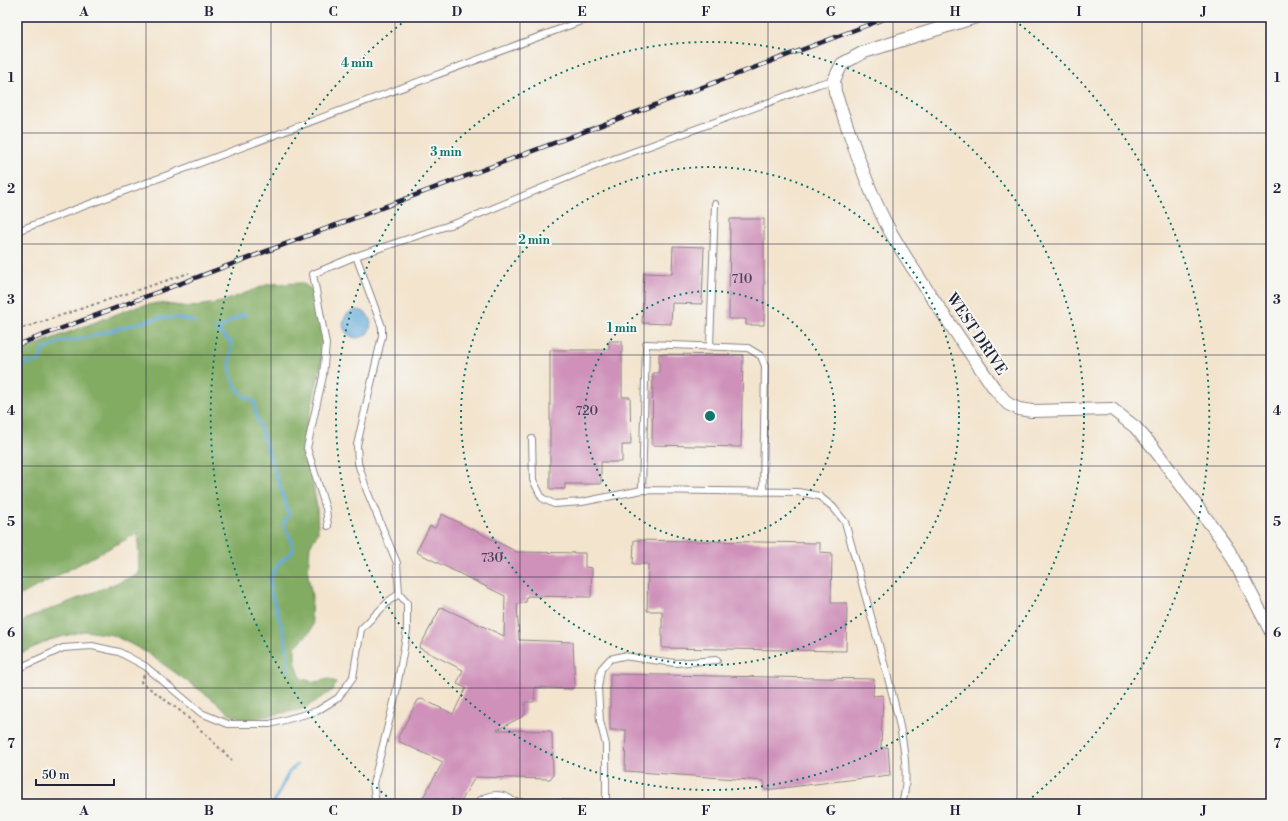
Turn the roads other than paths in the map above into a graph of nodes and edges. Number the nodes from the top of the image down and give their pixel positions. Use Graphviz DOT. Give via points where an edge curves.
graph roads {
  1 [pos="592,17"];
  2 [pos="976,17"];
  3 [pos="834,80"];
  4 [pos="715,204"];
  5 [pos="17,231"];
  6 [pos="356,256"];
  7 [pos="710,346"];
  8 [pos="532,439"];
  9 [pos="642,490"];
  10 [pos="763,492"];
  11 [pos="328,526"];
  12 [pos="399,594"];
  13 [pos="1271,632"];
  14 [pos="717,660"];
  15 [pos="17,669"];
  16 [pos="516,803"];
  17 [pos="376,804"];
  18 [pos="476,804"];
  19 [pos="597,804"];
  20 [pos="606,804"];
  21 [pos="902,804"];
  1 -- 5 [label="lane"];
  2 -- 3 [label="street" via="864,52 842,64"];
  3 -- 6 [label="lane" via="600,164 465,220"];
  3 -- 13 [label="street, WEST DRIVE" via="835,92 853,144 890,230 1000,397 1008,404 1032,411 1112,408 1135,427 1226,545"];
  4 -- 7 [label="lane"];
  6 -- 11 [label="lane" via="313,274 326,344 323,376 307,448 326,509"];
  6 -- 12 [label="lane" via="382,327 357,445 358,463 397,563"];
  7 -- 9 [label="lane" via="646,344"];
  7 -- 10 [label="lane" via="748,348 762,356 765,366"];
  8 -- 9 [label="lane" via="533,480 542,498 554,504 582,502"];
  9 -- 10 [label="lane"];
  10 -- 21 [label="lane" via="798,492 819,496 833,507 845,522 900,727 905,776"];
  12 -- 15 [label="lane" via="361,629 353,677 338,698 317,712 270,724 228,724 201,712 148,669 119,652 92,646 64,648"];
  12 -- 17 [label="lane" via="407,603 407,631 395,698 373,784"];
  14 -- 20 [label="lane" via="675,663 623,656 610,659 601,669 598,688 600,721 606,745"];
  16 -- 18 [label="lane" via="498,794 485,797"];
  16 -- 19 [label="lane"];
}
